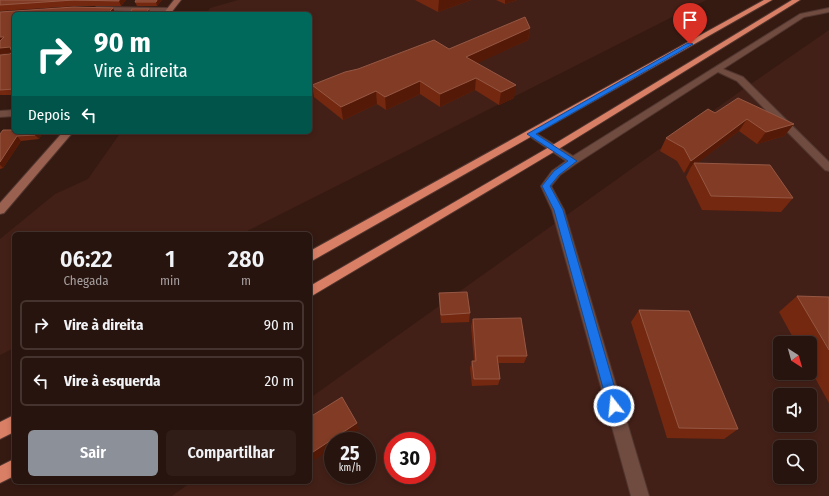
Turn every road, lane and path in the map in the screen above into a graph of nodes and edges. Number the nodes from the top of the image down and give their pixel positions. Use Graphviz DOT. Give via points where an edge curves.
graph roads {
  1 [pos="178,0"];
  2 [pos="769,0"];
  3 [pos="797,0"];
  4 [pos="92,9"];
  5 [pos="829,10"];
  6 [pos="168,12"];
  7 [pos="717,69"];
  8 [pos="12,113"];
  9 [pos="0,114"];
  10 [pos="66,134"];
  11 [pos="531,134"];
  12 [pos="554,148"];
  13 [pos="573,161"];
  14 [pos="829,168"];
  15 [pos="0,210"];
  16 [pos="312,256"];
  17 [pos="312,291"];
  18 [pos="12,424"];
  19 [pos="0,431"];
  20 [pos="12,468"];
  21 [pos="0,475"];
  22 [pos="640,496"];
  1 -- 6 [label="street"];
  2 -- 11 [label="highway"];
  3 -- 12 [label="highway"];
  4 -- 6 [label="street"];
  5 -- 7 [label="street" via="802,15"];
  7 -- 13 [label="street"];
  7 -- 14 [label="street" via="740,80"];
  8 -- 9 [label="street"];
  10 -- 15 [label="street"];
  11 -- 12 [label="street"];
  11 -- 16 [label="highway"];
  12 -- 13 [label="street"];
  12 -- 17 [label="highway"];
  13 -- 22 [label="street" via="556,173 546,186 558,210"];
  18 -- 19 [label="highway"];
  20 -- 21 [label="highway"];
}
